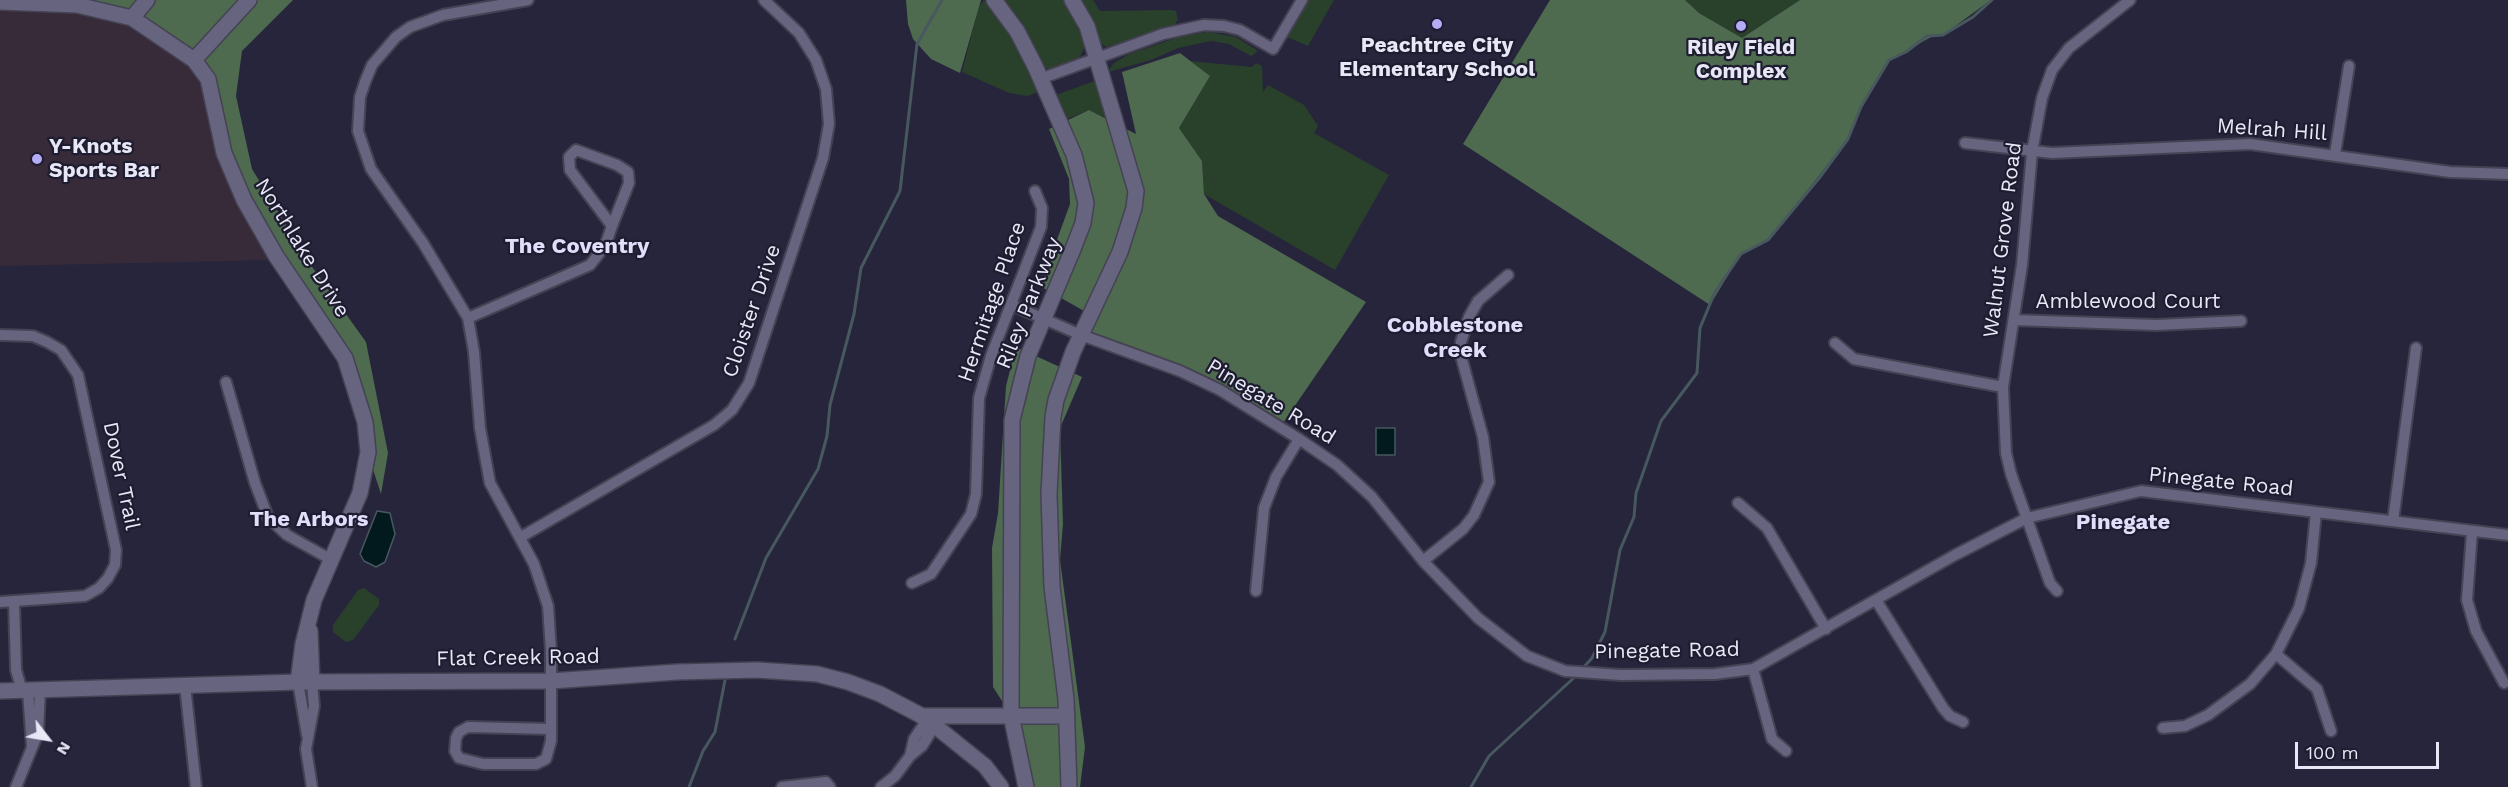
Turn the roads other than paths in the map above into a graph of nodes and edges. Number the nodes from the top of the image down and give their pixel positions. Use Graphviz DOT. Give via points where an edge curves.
graph roads {
  1 [pos="147,0"];
  2 [pos="249,0"];
  3 [pos="528,0"];
  4 [pos="764,0"];
  5 [pos="994,0"];
  6 [pos="1072,0"];
  7 [pos="1302,0"];
  8 [pos="2130,0"];
  9 [pos="0,2"];
  10 [pos="132,18"];
  11 [pos="1097,59"];
  12 [pos="194,60"];
  13 [pos="2349,66"];
  14 [pos="1040,79"];
  15 [pos="1965,143"];
  16 [pos="2032,152"];
  17 [pos="2335,154"];
  18 [pos="2508,174"];
  19 [pos="1035,191"];
  20 [pos="612,226"];
  21 [pos="1508,275"];
  22 [pos="1012,305"];
  23 [pos="468,318"];
  24 [pos="1043,318"];
  25 [pos="2014,320"];
  26 [pos="2241,321"];
  27 [pos="0,335"];
  28 [pos="1081,335"];
  29 [pos="1835,343"];
  30 [pos="2416,348"];
  31 [pos="226,382"];
  32 [pos="2003,387"];
  33 [pos="1299,439"];
  34 [pos="1738,503"];
  35 [pos="2316,512"];
  36 [pos="2027,518"];
  37 [pos="2393,521"];
  38 [pos="2472,532"];
  39 [pos="2508,535"];
  40 [pos="521,537"];
  41 [pos="330,559"];
  42 [pos="1424,561"];
  43 [pos="912,583"];
  44 [pos="1256,591"];
  45 [pos="2057,591"];
  46 [pos="1876,600"];
  47 [pos="14,601"];
  48 [pos="0,602"];
  49 [pos="1826,629"];
  50 [pos="2276,654"];
  51 [pos="1753,669"];
  52 [pos="551,681"];
  53 [pos="305,683"];
  54 [pos="2504,683"];
  55 [pos="184,685"];
  56 [pos="0,691"];
  57 [pos="30,691"];
  58 [pos="1011,715"];
  59 [pos="1067,716"];
  60 [pos="928,720"];
  61 [pos="1963,722"];
  62 [pos="2163,728"];
  63 [pos="550,729"];
  64 [pos="2331,731"];
  65 [pos="1786,751"];
  66 [pos="16,787"];
  67 [pos="196,787"];
  68 [pos="312,787"];
  69 [pos="782,787"];
  70 [pos="830,787"];
  71 [pos="881,787"];
  72 [pos="1001,787"];
  73 [pos="1026,787"];
  74 [pos="1069,787"];
  1 -- 10 [label="street"];
  2 -- 12 [label="street"];
  3 -- 23 [label="street" via="443,15 410,27 372,65 360,98 358,131 371,170 423,243"];
  4 -- 40 [label="street, Cloister Drive" via="799,33 816,60 826,89 829,124 823,158 749,383 732,410 714,424"];
  5 -- 14 [label="street, Riley Parkway" via="1017,31"];
  6 -- 11 [label="street" via="1087,26"];
  7 -- 11 [label="street" via="1273,49 1240,30 1204,25 1163,34"];
  8 -- 16 [label="street, Walnut Grove Road" via="2080,36 2058,61 2042,98"];
  9 -- 10 [label="street, Northlake Drive" via="77,5"];
  10 -- 12 [label="street, Northlake Drive"];
  11 -- 14 [label="street"];
  11 -- 28 [label="street" via="1136,191 1120,252"];
  12 -- 41 [label="street, Northlake Drive" via="208,79 224,153 244,200 276,256 335,342 354,380 368,452 360,493"];
  13 -- 17 [label="street"];
  14 -- 24 [label="street, Riley Parkway" via="1074,155 1086,203 1083,223"];
  15 -- 16 [label="street, Melrah Hill"];
  16 -- 17 [label="street, Melrah Hill" via="2250,144"];
  16 -- 25 [label="street, Walnut Grove Road"];
  17 -- 18 [label="street, Melrah Hill" via="2450,172"];
  19 -- 22 [label="street, Hermitage Place" via="1042,208 1041,227"];
  20 -- 20 [label="street" via="629,183 628,172 576,150 569,157 570,170"];
  20 -- 23 [label="street" via="600,254 584,269"];
  21 -- 42 [label="street" via="1478,302 1461,342 1461,356 1483,436 1489,482 1463,529"];
  22 -- 24 [label="street, Pinegate Road"];
  22 -- 43 [label="street, Hermitage Place" via="980,398 976,494 971,514 931,574"];
  23 -- 40 [label="street" via="490,483"];
  24 -- 28 [label="street, Pinegate Road"];
  24 -- 58 [label="street, Riley Parkway" via="1022,374 1012,420"];
  25 -- 26 [label="street, Amblewood Court" via="2157,326"];
  25 -- 32 [label="street, Walnut Grove Road"];
  27 -- 47 [label="street, Dover Trail" via="33,336 47,342 61,350 78,375 116,550 115,565 108,578 85,596"];
  28 -- 33 [label="street, Pinegate Road" via="1220,390"];
  28 -- 59 [label="street" via="1056,400 1051,439 1052,587"];
  29 -- 32 [label="street" via="1854,359"];
  30 -- 37 [label="street"];
  31 -- 41 [label="street" via="268,517 287,535"];
  32 -- 36 [label="street, Walnut Grove Road" via="2006,453"];
  33 -- 42 [label="street, Pinegate Road" via="1337,465 1372,497"];
  33 -- 44 [label="street" via="1272,483 1264,508"];
  34 -- 49 [label="street" via="1767,528"];
  35 -- 36 [label="street, Pinegate Road" via="2140,491"];
  35 -- 37 [label="street, Pinegate Road"];
  35 -- 50 [label="street" via="2311,563 2299,608"];
  36 -- 45 [label="street, Walnut Grove Road" via="2050,583"];
  36 -- 46 [label="street, Pinegate Road"];
  37 -- 38 [label="street, Pinegate Road"];
  38 -- 39 [label="street, Pinegate Road"];
  38 -- 54 [label="street" via="2467,600 2476,632"];
  40 -- 52 [label="street" via="543,584 548,606"];
  41 -- 53 [label="street, Northlake Drive" via="309,622"];
  42 -- 51 [label="street, Pinegate Road" via="1501,638 1527,656 1572,671 1684,675"];
  46 -- 49 [label="street, Pinegate Road"];
  46 -- 61 [label="street" via="1943,708"];
  47 -- 48 [label="street, Dover Trail"];
  47 -- 57 [label="street" via="16,670"];
  49 -- 51 [label="street, Pinegate Road"];
  50 -- 62 [label="street" via="2250,684 2208,715 2185,726"];
  50 -- 64 [label="street" via="2317,689"];
  51 -- 65 [label="street" via="1772,739"];
  52 -- 53 [label="street, Flat Creek Road"];
  52 -- 60 [label="street, Flat Creek Road" via="677,672 794,672 848,682"];
  52 -- 63 [label="street"];
  53 -- 55 [label="street, Flat Creek Road"];
  53 -- 68 [label="street, Northlake Drive" via="314,706 307,735"];
  55 -- 57 [label="street, Flat Creek Road"];
  55 -- 67 [label="street"];
  56 -- 57 [label="street, Flat Creek Road"];
  57 -- 66 [label="street" via="39,733"];
  58 -- 59 [label="street"];
  58 -- 60 [label="street"];
  58 -- 73 [label="street, Riley Parkway"];
  59 -- 74 [label="street"];
  60 -- 71 [label="street" via="922,746"];
  60 -- 72 [label="street, Flat Creek Road" via="986,766"];
  63 -- 63 [label="street" via="468,727 459,732 455,751 459,758 483,764 536,764 546,759"];
  69 -- 70 [label="street" via="826,782"];
}
